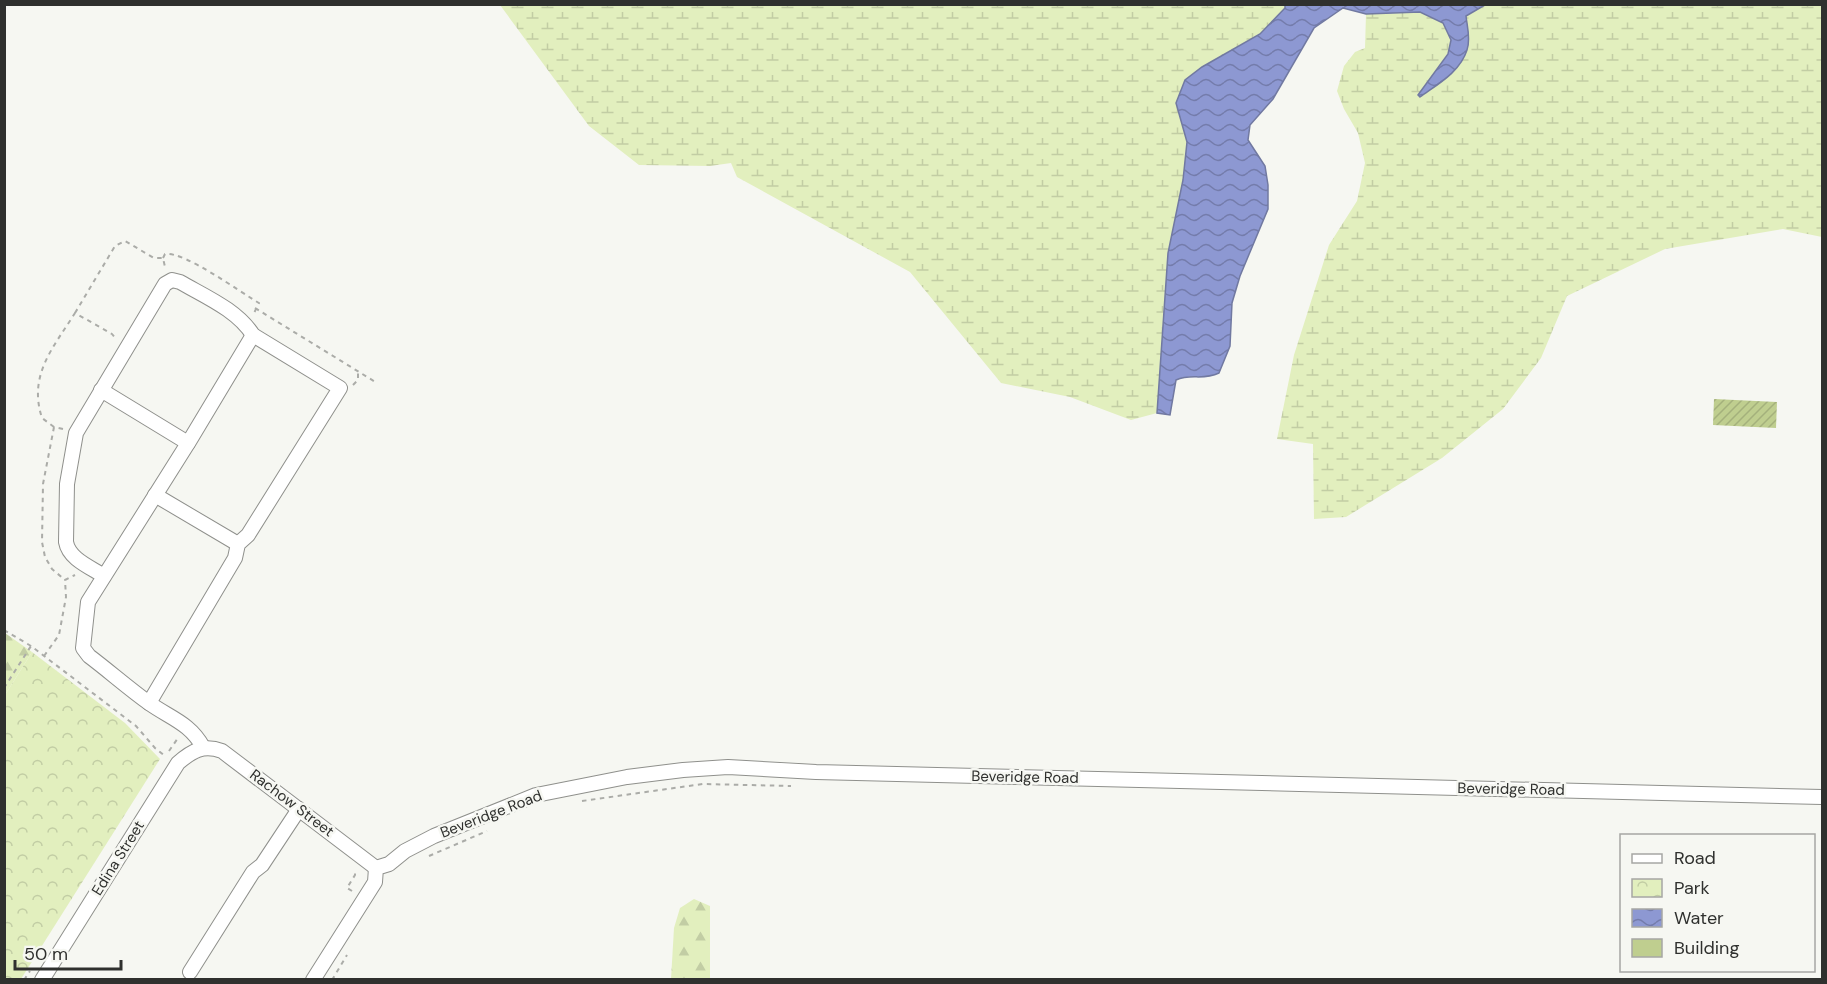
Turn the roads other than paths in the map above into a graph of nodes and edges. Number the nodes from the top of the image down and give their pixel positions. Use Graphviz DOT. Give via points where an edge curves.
graph roads {
  1 [pos="249,329"];
  2 [pos="101,390"];
  3 [pos="188,444"];
  4 [pos="155,495"];
  5 [pos="238,544"];
  6 [pos="101,581"];
  7 [pos="149,703"];
  8 [pos="203,747"];
  9 [pos="1822,797"];
  10 [pos="299,809"];
  11 [pos="376,868"];
  12 [pos="190,972"];
  13 [pos="42,980"];
  14 [pos="313,980"];
  1 -- 2 [label="street" via="230,312 172,280 165,284"];
  1 -- 3 [label="street"];
  1 -- 5 [label="street" via="340,388 248,535"];
  2 -- 3 [label="street"];
  2 -- 6 [label="street" via="76,433 67,484 66,542 67,550"];
  3 -- 4 [label="street"];
  4 -- 5 [label="street"];
  4 -- 6 [label="street"];
  5 -- 7 [label="street" via="235,558"];
  6 -- 7 [label="street" via="88,602 83,648"];
  7 -- 8 [label="street" via="196,734"];
  8 -- 10 [label="street, Rachow Street" via="222,751"];
  8 -- 13 [label="street, Edina Street" via="191,751 178,763"];
  9 -- 11 [label="street, Beveridge Road" via="728,767 627,777 536,795 434,836"];
  10 -- 11 [label="street, Rachow Street"];
  10 -- 12 [label="street" via="253,872"];
  11 -- 14 [label="street" via="375,882"];
}
